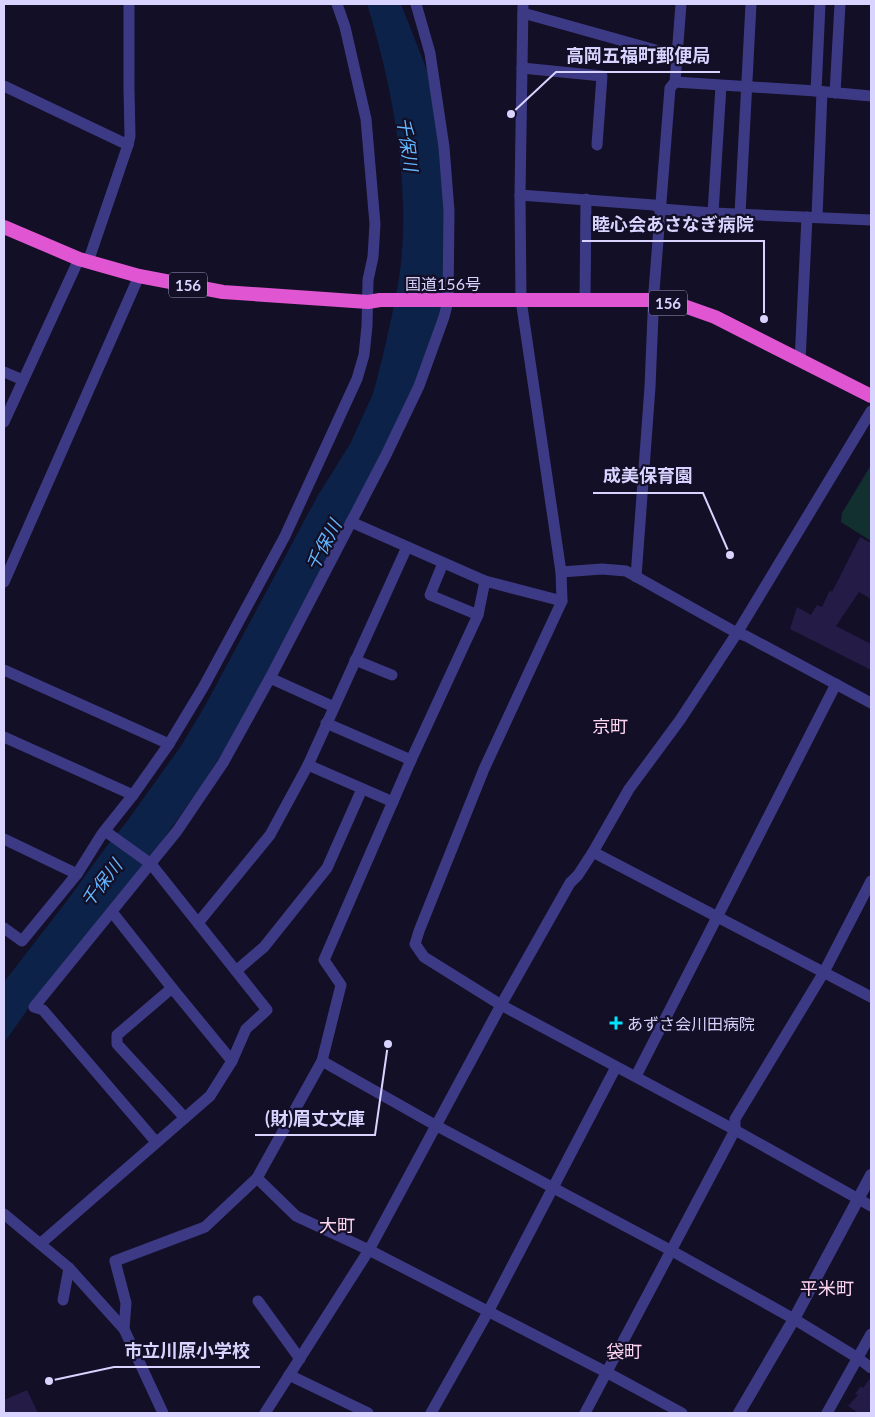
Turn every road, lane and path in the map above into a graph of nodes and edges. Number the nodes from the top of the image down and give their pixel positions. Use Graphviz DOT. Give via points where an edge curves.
graph roads {
  1 [pos="129,4"];
  2 [pos="337,4"];
  3 [pos="416,4"];
  4 [pos="681,4"];
  5 [pos="751,4"];
  6 [pos="820,4"];
  7 [pos="840,4"];
  8 [pos="523,8"];
  9 [pos="677,56"];
  10 [pos="522,68"];
  11 [pos="675,82"];
  12 [pos="4,86"];
  13 [pos="721,86"];
  14 [pos="747,87"];
  15 [pos="819,92"];
  16 [pos="835,93"];
  17 [pos="871,96"];
  18 [pos="128,145"];
  19 [pos="597,145"];
  20 [pos="520,195"];
  21 [pos="586,199"];
  22 [pos="661,209"];
  23 [pos="713,213"];
  24 [pos="740,214"];
  25 [pos="812,217"];
  26 [pos="871,220"];
  27 [pos="4,227"];
  28 [pos="79,259"];
  29 [pos="138,276"];
  30 [pos="446,300"];
  31 [pos="521,300"];
  32 [pos="585,300"];
  33 [pos="654,300"];
  34 [pos="374,301"];
  35 [pos="800,361"];
  36 [pos="4,372"];
  37 [pos="23,380"];
  38 [pos="871,396"];
  39 [pos="871,412"];
  40 [pos="4,422"];
  41 [pos="351,522"];
  42 [pos="407,547"];
  43 [pos="443,562"];
  44 [pos="561,572"];
  45 [pos="636,577"];
  46 [pos="485,580"];
  47 [pos="4,582"];
  48 [pos="562,601"];
  49 [pos="478,616"];
  50 [pos="737,633"];
  51 [pos="355,660"];
  52 [pos="4,670"];
  53 [pos="392,675"];
  54 [pos="270,678"];
  55 [pos="836,684"];
  56 [pos="871,702"];
  57 [pos="334,707"];
  58 [pos="326,723"];
  59 [pos="4,736"];
  60 [pos="169,744"];
  61 [pos="411,760"];
  62 [pos="308,765"];
  63 [pos="362,789"];
  64 [pos="133,795"];
  65 [pos="393,802"];
  66 [pos="108,833"];
  67 [pos="4,839"];
  68 [pos="593,852"];
  69 [pos="149,863"];
  70 [pos="77,874"];
  71 [pos="871,882"];
  72 [pos="112,912"];
  73 [pos="716,917"];
  74 [pos="198,923"];
  75 [pos="4,928"];
  76 [pos="236,972"];
  77 [pos="824,972"];
  78 [pos="172,988"];
  79 [pos="871,997"];
  80 [pos="501,1005"];
  81 [pos="232,1060"];
  82 [pos="322,1062"];
  83 [pos="616,1067"];
  84 [pos="636,1076"];
  85 [pos="185,1118"];
  86 [pos="435,1125"];
  87 [pos="736,1130"];
  88 [pos="156,1142"];
  89 [pos="871,1175"];
  90 [pos="257,1178"];
  91 [pos="553,1186"];
  92 [pos="858,1200"];
  93 [pos="871,1206"];
  94 [pos="5,1217"];
  95 [pos="40,1244"];
  96 [pos="369,1250"];
  97 [pos="672,1251"];
  98 [pos="69,1268"];
  99 [pos="63,1300"];
  100 [pos="258,1301"];
  101 [pos="488,1312"];
  102 [pos="794,1319"];
  103 [pos="124,1329"];
  104 [pos="871,1334"];
  105 [pos="858,1358"];
  106 [pos="300,1359"];
  107 [pos="871,1368"];
  108 [pos="606,1372"];
  109 [pos="289,1376"];
  110 [pos="163,1413"];
  111 [pos="265,1413"];
  112 [pos="368,1413"];
  113 [pos="431,1413"];
  114 [pos="585,1413"];
  115 [pos="682,1413"];
  116 [pos="739,1413"];
  117 [pos="827,1413"];
  1 -- 18 [label="street"];
  2 -- 34 [label="street" via="366,119 375,224 368,280"];
  3 -- 30 [label="street" via="430,53 444,147 449,211"];
  4 -- 9 [label="street"];
  5 -- 14 [label="street"];
  6 -- 15 [label="street"];
  7 -- 16 [label="street"];
  8 -- 9 [label="street"];
  8 -- 10 [label="street"];
  9 -- 11 [label="street"];
  10 -- 19 [label="street" via="602,76"];
  10 -- 20 [label="street"];
  11 -- 13 [label="street"];
  11 -- 22 [label="street" via="670,88"];
  12 -- 18 [label="street"];
  13 -- 14 [label="street"];
  13 -- 23 [label="street"];
  14 -- 15 [label="street"];
  14 -- 24 [label="street"];
  15 -- 16 [label="street"];
  15 -- 25 [label="street"];
  16 -- 17 [label="street"];
  18 -- 28 [label="street" via="89,259"];
  20 -- 21 [label="street"];
  20 -- 31 [label="street"];
  21 -- 22 [label="street" via="654,205"];
  21 -- 32 [label="street"];
  22 -- 23 [label="street"];
  22 -- 33 [label="street"];
  23 -- 24 [label="street"];
  24 -- 25 [label="street"];
  25 -- 26 [label="street"];
  25 -- 35 [label="street"];
  27 -- 28 [label="highway, 国道156号 / 156"];
  28 -- 29 [label="highway, 国道156号 / 156"];
  28 -- 37 [label="street"];
  29 -- 34 [label="highway, 国道156号 / 156" via="223,292"];
  29 -- 47 [label="street"];
  30 -- 31 [label="highway, 国道156号 / 156"];
  30 -- 34 [label="highway, 国道156号 / 156"];
  30 -- 41 [label="street" via="444,317 419,386"];
  31 -- 32 [label="highway, 国道156号 / 156"];
  31 -- 44 [label="street"];
  32 -- 33 [label="highway, 国道156号 / 156"];
  33 -- 35 [label="highway, 国道156号 / 156" via="715,317"];
  33 -- 45 [label="street"];
  34 -- 60 [label="street" via="357,379 285,536"];
  35 -- 38 [label="highway, 国道156号 / 156"];
  36 -- 37 [label="street"];
  37 -- 40 [label="street"];
  39 -- 50 [label="street"];
  41 -- 42 [label="street"];
  41 -- 54 [label="street"];
  42 -- 43 [label="street"];
  42 -- 51 [label="street"];
  43 -- 46 [label="street"];
  43 -- 49 [label="street" via="430,595"];
  44 -- 45 [label="street" via="602,569 626,571"];
  44 -- 48 [label="street"];
  45 -- 50 [label="street"];
  46 -- 48 [label="street"];
  46 -- 49 [label="street"];
  48 -- 80 [label="street" via="484,769 415,944 424,957"];
  49 -- 61 [label="street"];
  50 -- 55 [label="street"];
  50 -- 68 [label="street" via="680,720 629,789"];
  51 -- 53 [label="street"];
  51 -- 57 [label="street"];
  52 -- 60 [label="street"];
  54 -- 57 [label="street"];
  54 -- 69 [label="street" via="223,763 178,831"];
  55 -- 56 [label="street"];
  55 -- 73 [label="street"];
  57 -- 58 [label="street"];
  58 -- 61 [label="street"];
  58 -- 62 [label="street"];
  59 -- 64 [label="street"];
  60 -- 64 [label="street"];
  61 -- 65 [label="street"];
  62 -- 63 [label="street"];
  62 -- 74 [label="street" via="270,835"];
  63 -- 65 [label="street"];
  63 -- 76 [label="street" via="327,868 264,948"];
  64 -- 66 [label="street"];
  65 -- 82 [label="street" via="324,960 341,985"];
  66 -- 69 [label="street"];
  66 -- 70 [label="street"];
  67 -- 70 [label="street"];
  68 -- 73 [label="street"];
  68 -- 80 [label="street" via="570,883"];
  69 -- 72 [label="street"];
  69 -- 74 [label="street"];
  70 -- 75 [label="street" via="22,941"];
  71 -- 77 [label="street"];
  72 -- 78 [label="street"];
  72 -- 88 [label="street" via="34,1007 42,1010"];
  73 -- 77 [label="street"];
  73 -- 84 [label="street"];
  74 -- 76 [label="street"];
  76 -- 81 [label="street" via="267,1010 246,1029"];
  77 -- 79 [label="street"];
  77 -- 87 [label="street" via="735,1118"];
  78 -- 81 [label="street"];
  78 -- 85 [label="street" via="117,1035 117,1044"];
  80 -- 83 [label="street"];
  80 -- 86 [label="street"];
  81 -- 85 [label="street" via="210,1096"];
  82 -- 86 [label="street"];
  82 -- 90 [label="street"];
  83 -- 84 [label="street"];
  83 -- 91 [label="street"];
  84 -- 87 [label="street"];
  85 -- 88 [label="street"];
  86 -- 91 [label="street"];
  86 -- 96 [label="street"];
  87 -- 92 [label="street"];
  87 -- 97 [label="street"];
  88 -- 95 [label="street"];
  89 -- 92 [label="street"];
  90 -- 96 [label="street" via="296,1216"];
  90 -- 103 [label="street" via="206,1227 115,1261 126,1303"];
  91 -- 97 [label="street"];
  91 -- 101 [label="street"];
  92 -- 93 [label="street"];
  92 -- 102 [label="street"];
  94 -- 95 [label="street"];
  95 -- 98 [label="street"];
  96 -- 101 [label="street"];
  96 -- 106 [label="street"];
  97 -- 102 [label="street"];
  97 -- 108 [label="street"];
  98 -- 99 [label="street"];
  98 -- 103 [label="street"];
  100 -- 106 [label="street"];
  101 -- 108 [label="street"];
  101 -- 113 [label="street"];
  102 -- 105 [label="street"];
  102 -- 116 [label="street"];
  103 -- 110 [label="street"];
  104 -- 105 [label="street"];
  105 -- 107 [label="street"];
  105 -- 117 [label="street"];
  106 -- 109 [label="street"];
  108 -- 114 [label="street"];
  108 -- 115 [label="street"];
  109 -- 111 [label="street"];
  109 -- 112 [label="street"];
}
